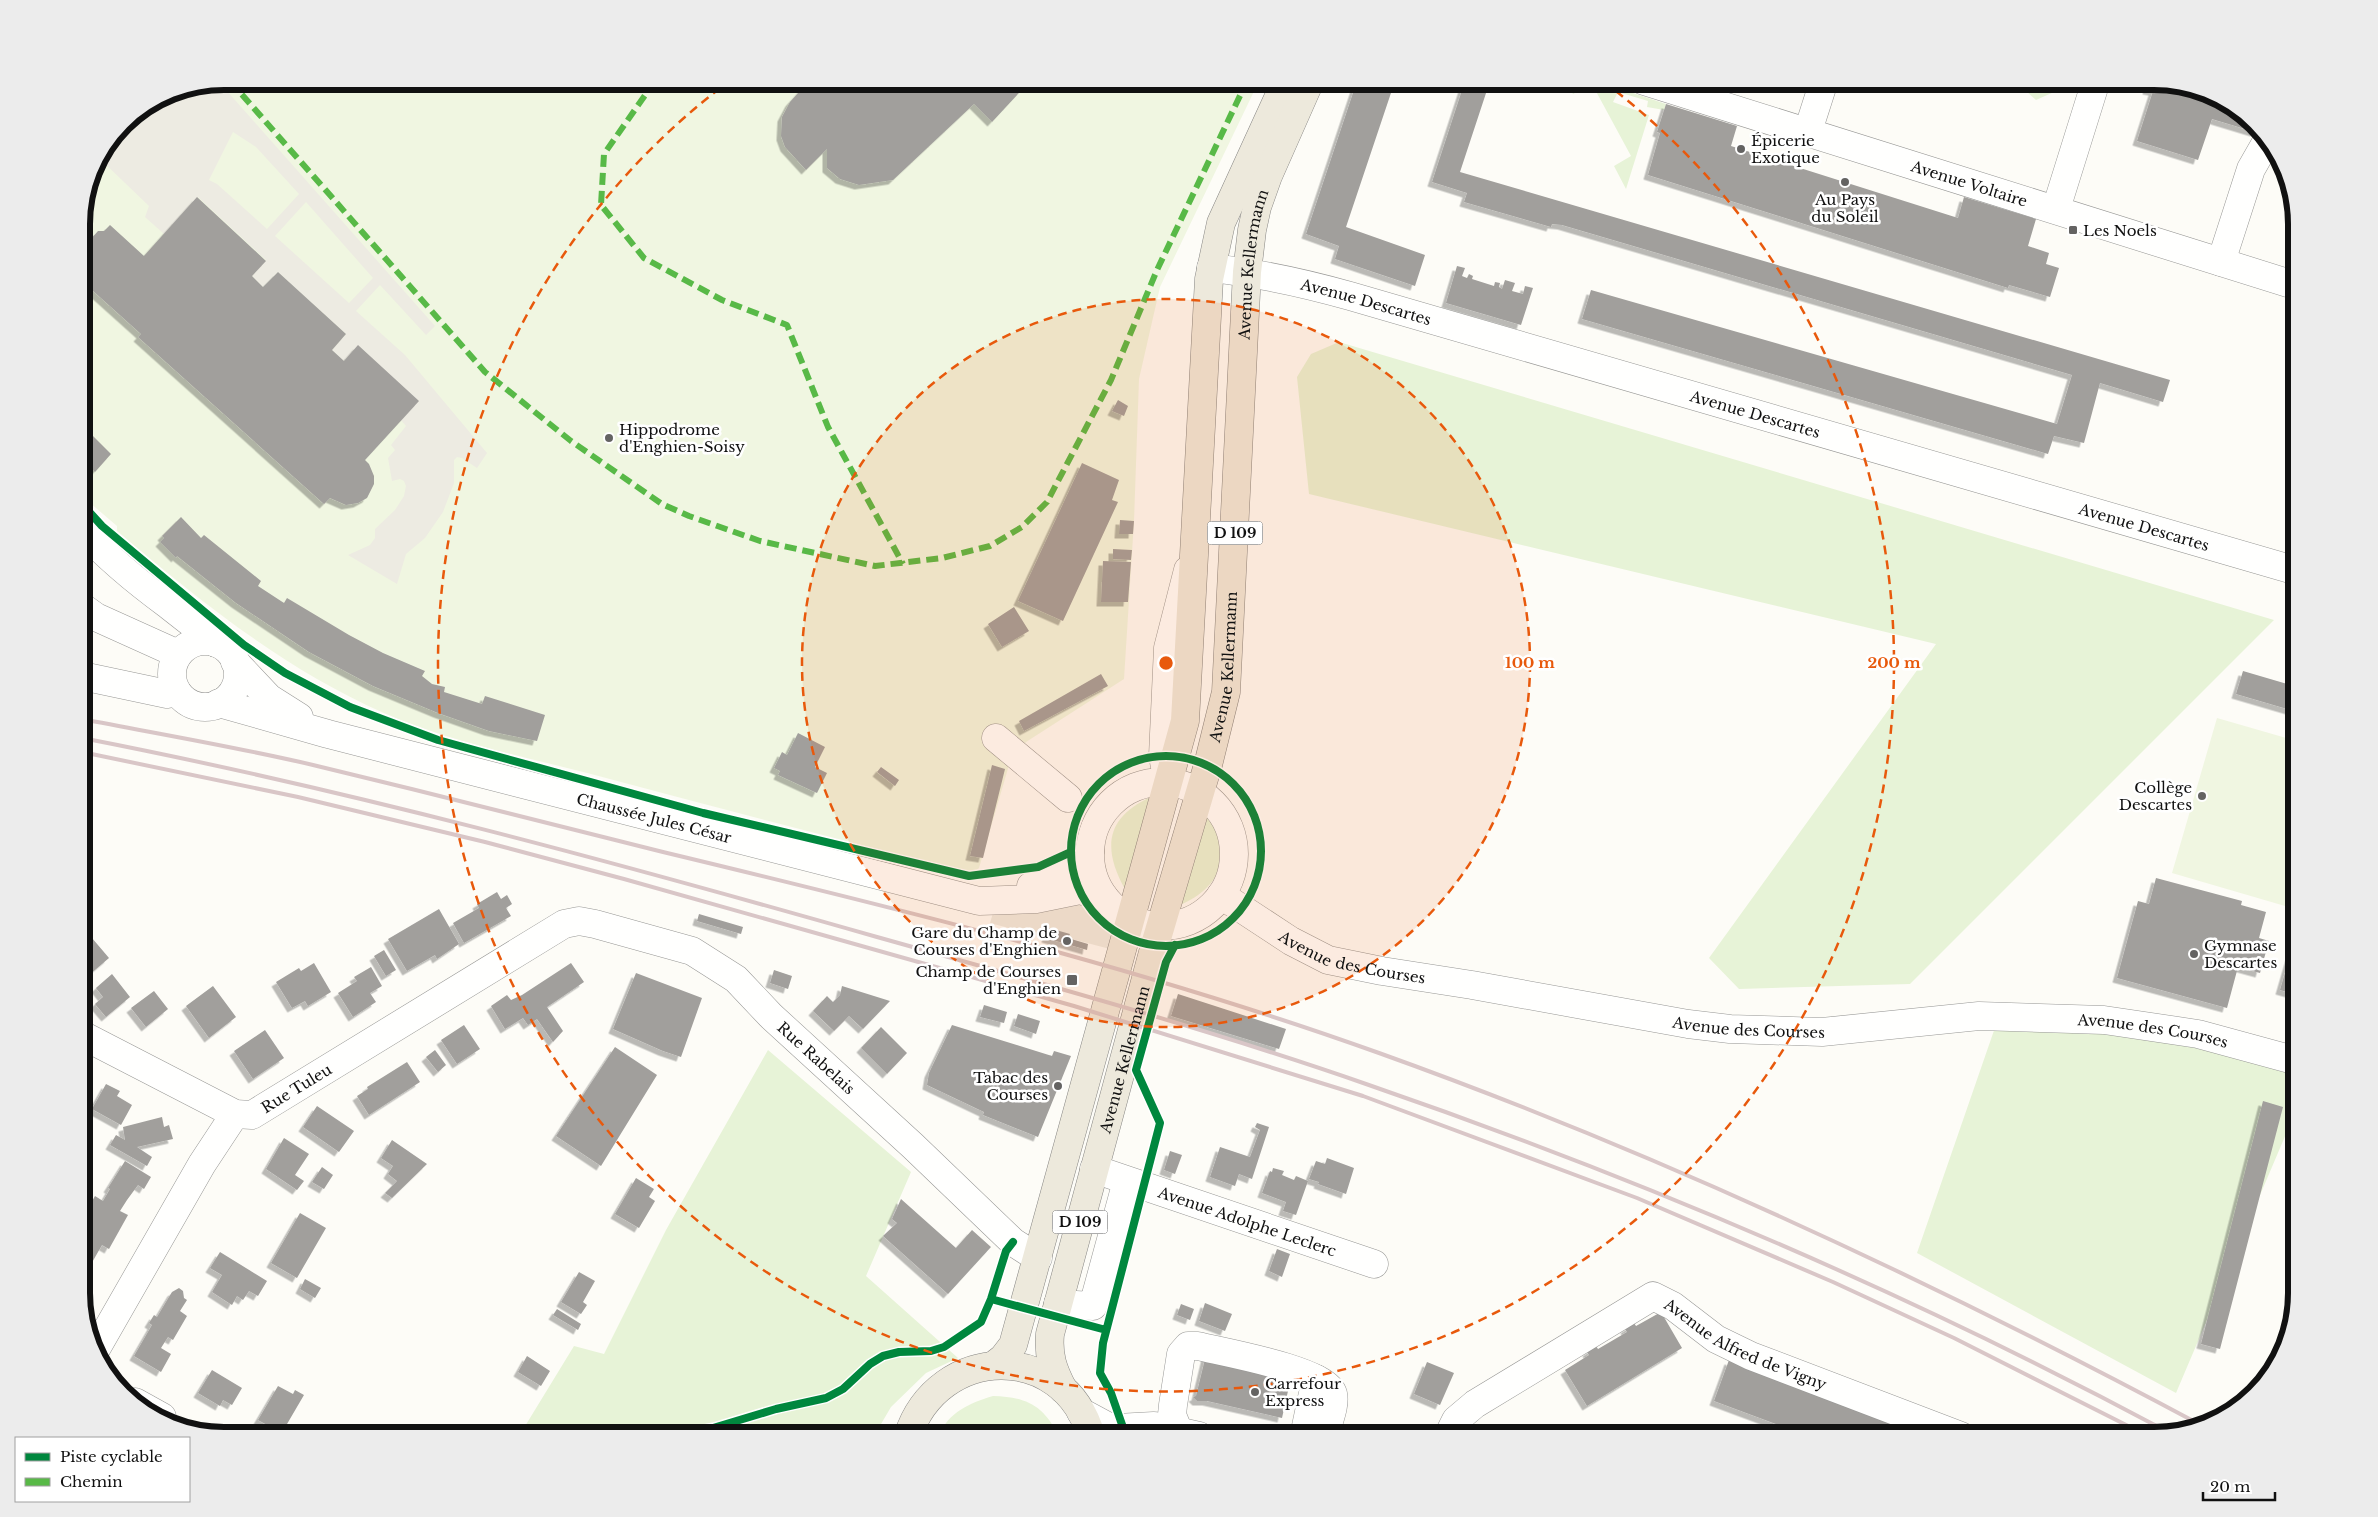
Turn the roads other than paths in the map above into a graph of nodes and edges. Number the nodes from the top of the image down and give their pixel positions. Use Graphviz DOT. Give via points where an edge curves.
graph roads {
  1 [pos="1282,90"];
  2 [pos="1306,90"];
  3 [pos="1674,90"];
  4 [pos="1821,90"];
  5 [pos="2093,90"];
  6 [pos="1808,131"];
  7 [pos="2263,146"];
  8 [pos="2056,209"];
  9 [pos="2221,262"];
  10 [pos="1211,268"];
  11 [pos="1247,272"];
  12 [pos="2288,283"];
  13 [pos="90,538"];
  14 [pos="2288,568"];
  15 [pos="166,604"];
  16 [pos="90,613"];
  17 [pos="216,643"];
  18 [pos="178,655"];
  19 [pos="235,662"];
  20 [pos="90,678"];
  21 [pos="135,687"];
  22 [pos="177,692"];
  23 [pos="219,703"];
  24 [pos="328,734"];
  25 [pos="996,738"];
  26 [pos="1168,783"];
  27 [pos="1200,791"];
  28 [pos="1068,798"];
  29 [pos="1090,851"];
  30 [pos="1222,895"];
  31 [pos="1104,897"];
  32 [pos="979,901"];
  33 [pos="1130,920"];
  34 [pos="564,924"];
  35 [pos="1161,926"];
  36 [pos="90,1039"];
  37 [pos="2288,1059"];
  38 [pos="235,1114"];
  39 [pos="1094,1169"];
  40 [pos="1126,1180"];
  41 [pos="1038,1258"];
  42 [pos="1374,1264"];
  43 [pos="1058,1304"];
  44 [pos="100,1343"];
  45 [pos="994,1365"];
  46 [pos="1316,1379"];
  47 [pos="1063,1389"];
  48 [pos="1086,1424"];
  49 [pos="912,1427"];
  50 [pos="1112,1427"];
  51 [pos="1136,1427"];
  52 [pos="1158,1427"];
  53 [pos="1183,1427"];
  54 [pos="1306,1427"];
  55 [pos="1327,1427"];
  56 [pos="1452,1427"];
  57 [pos="1937,1427"];
  1 -- 10 [label="main road, Avenue Kellermann / D 109" via="1224,215"];
  2 -- 11 [label="main road, Avenue Kellermann / D 109" via="1262,191 1252,230"];
  3 -- 6 [label="street, Avenue Voltaire"];
  4 -- 6 [label="street"];
  5 -- 8 [label="street"];
  6 -- 8 [label="street, Avenue Voltaire"];
  7 -- 9 [label="street" via="2251,169"];
  8 -- 9 [label="street, Avenue Voltaire"];
  9 -- 12 [label="street, Avenue Voltaire"];
  10 -- 11 [label="street, Avenue Descartes"];
  10 -- 26 [label="main road, Avenue Kellermann / D 109" via="1186,721"];
  11 -- 14 [label="street, Avenue Descartes" via="1350,296"];
  11 -- 27 [label="main road, Avenue Kellermann / D 109" via="1226,692"];
  13 -- 15 [label="street"];
  15 -- 17 [label="street"];
  15 -- 18 [label="street"];
  16 -- 18 [label="street"];
  17 -- 18 [label="street" via="198,642"];
  17 -- 19 [label="street" via="224,647"];
  18 -- 21 [label="street" via="157,675"];
  18 -- 22 [label="street" via="172,679"];
  19 -- 23 [label="street" via="237,681 227,698"];
  19 -- 24 [label="street, Chaussée Jules César" via="269,698"];
  20 -- 21 [label="street"];
  21 -- 22 [label="street" via="167,694"];
  22 -- 23 [label="street" via="188,703 198,706 209,707"];
  23 -- 24 [label="street, Chaussée Jules César"];
  24 -- 32 [label="street, Chaussée Jules César"];
  25 -- 28 [label="street"];
  26 -- 27 [label="street"];
  26 -- 29 [label="street" via="1140,786 1117,798 1099,819"];
  26 -- 33 [label="main road, Avenue Kellermann / D 109"];
  27 -- 30 [label="street" via="1228,824 1234,847 1233,871"];
  27 -- 35 [label="main road, Avenue Kellermann / D 109"];
  29 -- 31 [label="street" via="1092,871"];
  29 -- 32 [label="street, Chaussée Jules César" via="1074,870 1042,884"];
  30 -- 35 [label="street" via="1200,916 1181,924"];
  30 -- 37 [label="street, Avenue des Courses" via="1291,941 1328,960 1688,1024 1822,1032 1979,1016 2095,1019 2198,1034"];
  31 -- 32 [label="street, Chaussée Jules César" via="1080,890 1036,899"];
  31 -- 33 [label="street"];
  33 -- 35 [label="street"];
  33 -- 41 [label="main road, Avenue Kellermann / D 109"];
  34 -- 38 [label="street, Rue Tuleu" via="252,1115"];
  34 -- 41 [label="street, Rue Rabelais" via="579,921 596,924 692,951 736,979 771,1016 1013,1242"];
  35 -- 39 [label="main road, Avenue Kellermann / D 109"];
  36 -- 38 [label="street"];
  38 -- 44 [label="street" via="202,1164"];
  39 -- 40 [label="street, Avenue Adolphe Leclerc"];
  39 -- 43 [label="main road, Avenue Kellermann / D 109"];
  40 -- 42 [label="street, Avenue Adolphe Leclerc"];
  40 -- 43 [label="street" via="1093,1306"];
  41 -- 45 [label="main road, Avenue Kellermann / D 109" via="1013,1345"];
  43 -- 47 [label="main road, Avenue Kellermann / D 109" via="1049,1351 1052,1368"];
  45 -- 47 [label="main road" via="1031,1370"];
  45 -- 49 [label="main road" via="969,1370 946,1382 921,1407"];
  46 -- 53 [label="street" via="1285,1367 1188,1346 1181,1354 1172,1415"];
  46 -- 54 [label="street"];
  46 -- 55 [label="street" via="1330,1388 1333,1395"];
  47 -- 48 [label="main road"];
  48 -- 50 [label="street"];
  51 -- 52 [label="street"];
  56 -- 57 [label="street, Avenue Alfred de Vigny" via="1475,1404 1653,1296 1673,1306 1716,1338 1751,1356"];
}
